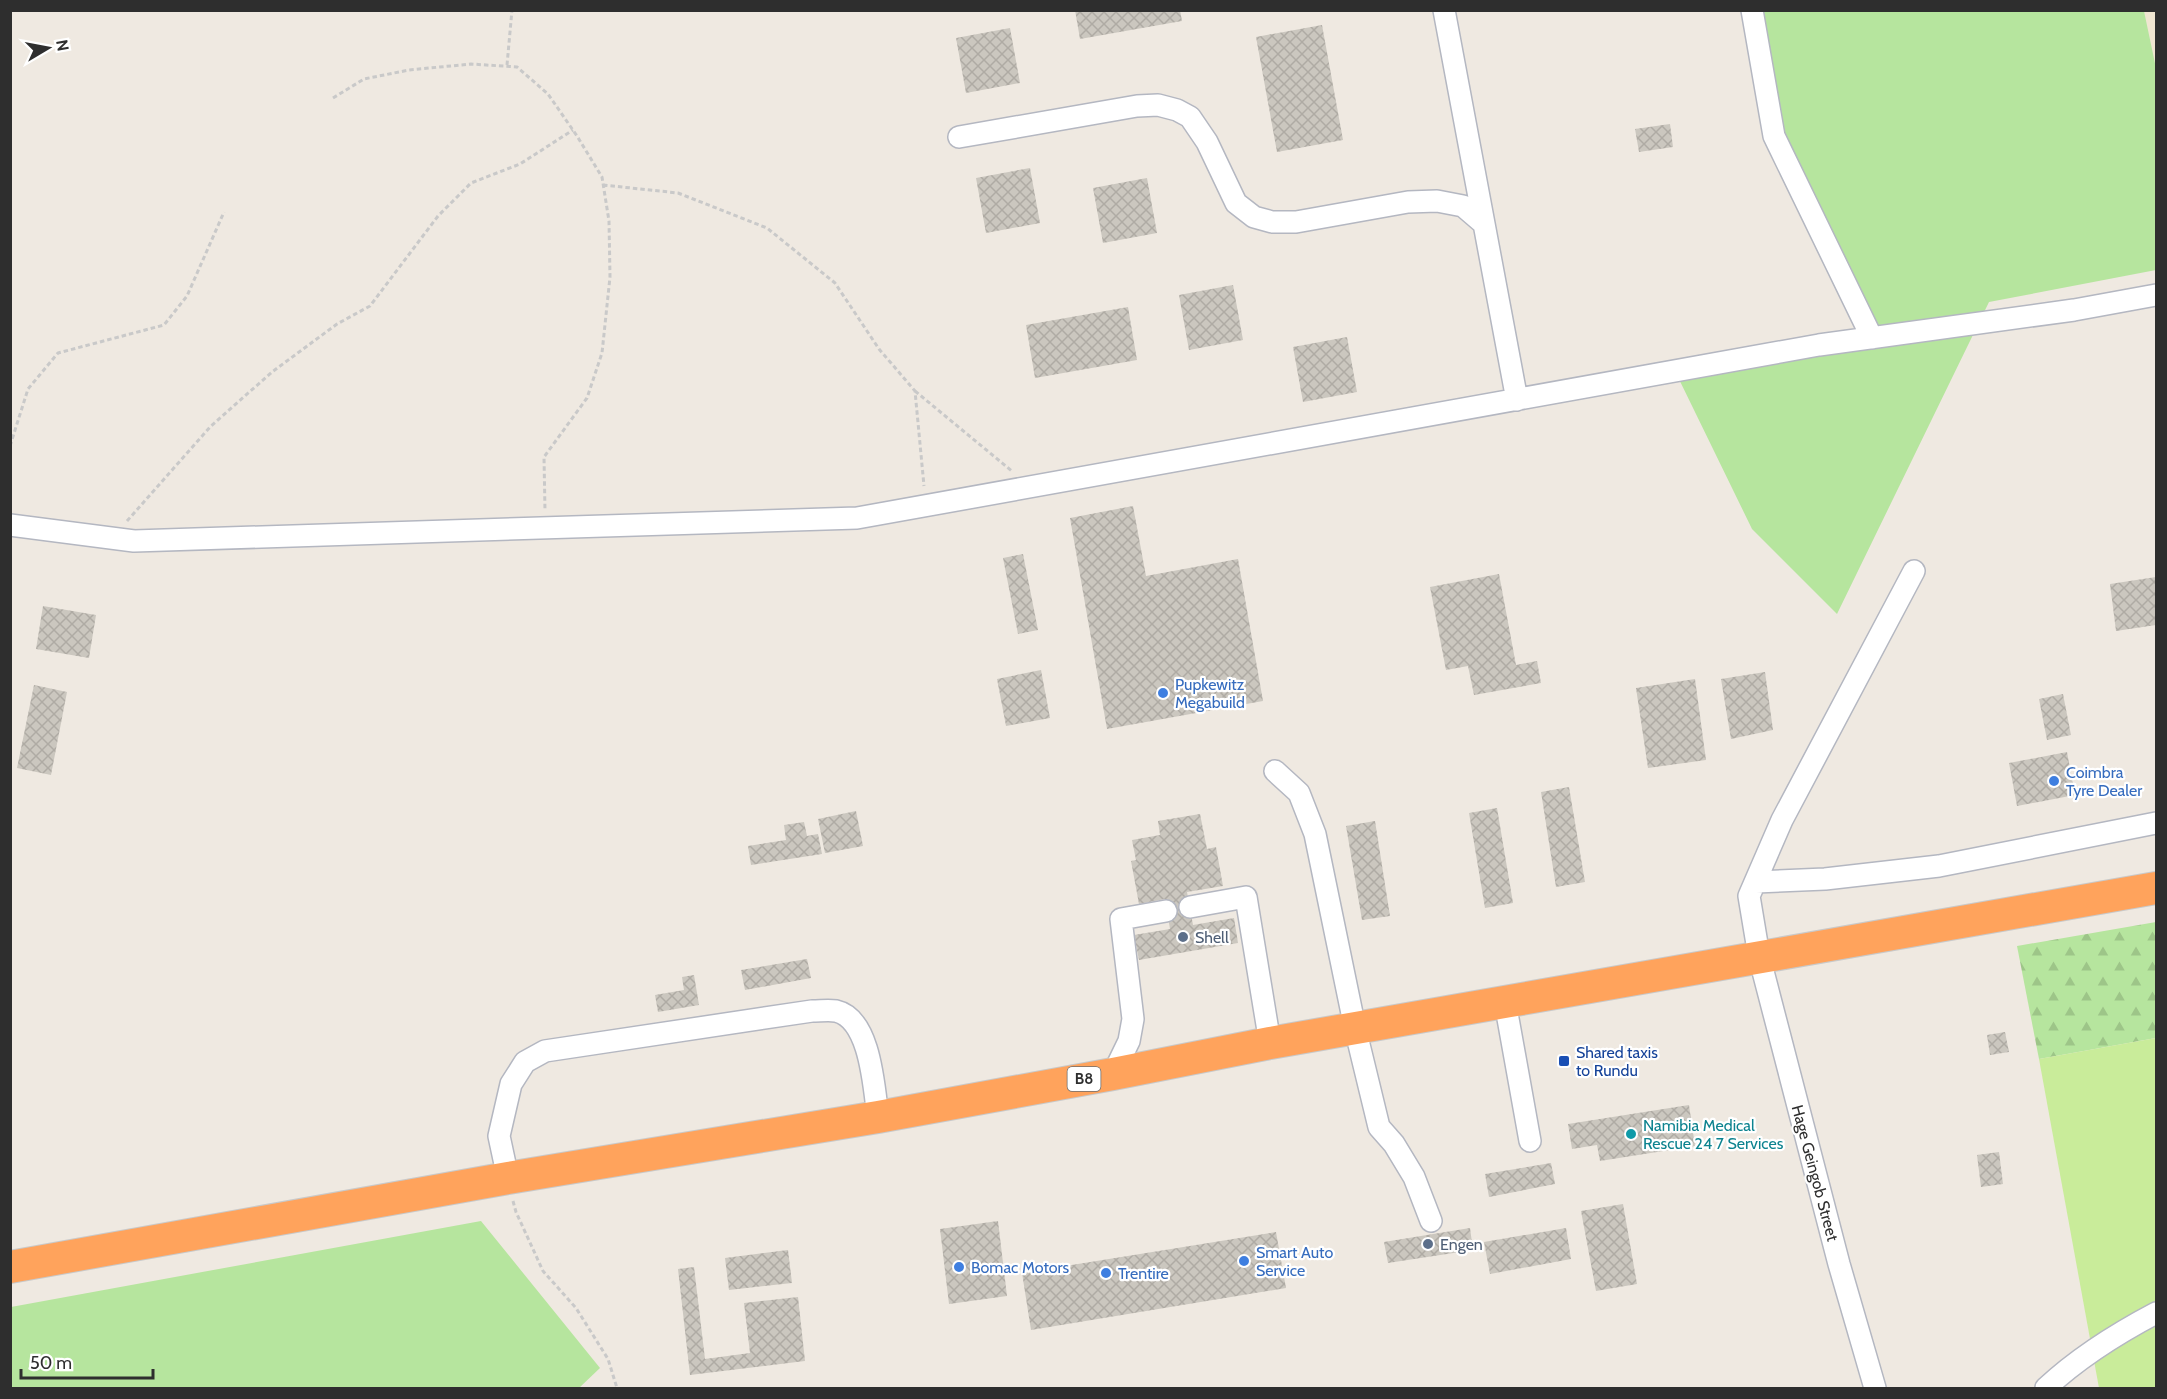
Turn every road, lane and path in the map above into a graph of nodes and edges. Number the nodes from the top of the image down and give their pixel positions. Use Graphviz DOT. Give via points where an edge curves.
graph roads {
  1 [pos="512,10"];
  2 [pos="1444,10"];
  3 [pos="1752,10"];
  4 [pos="507,66"];
  5 [pos="333,98"];
  6 [pos="573,130"];
  7 [pos="959,137"];
  8 [pos="603,185"];
  9 [pos="224,212"];
  10 [pos="1484,224"];
  11 [pos="2157,295"];
  12 [pos="1872,338"];
  13 [pos="915,391"];
  14 [pos="1517,400"];
  15 [pos="10,446"];
  16 [pos="1033,487"];
  17 [pos="926,506"];
  18 [pos="10,525"];
  19 [pos="546,528"];
  20 [pos="112,538"];
  21 [pos="1914,571"];
  22 [pos="1275,771"];
  23 [pos="2157,823"];
  24 [pos="1756,882"];
  25 [pos="2157,888"];
  26 [pos="1190,907"];
  27 [pos="1166,911"];
  28 [pos="1759,956"];
  29 [pos="1505,1002"];
  30 [pos="1355,1028"];
  31 [pos="1270,1043"];
  32 [pos="1113,1074"];
  33 [pos="878,1117"];
  34 [pos="1530,1141"];
  35 [pos="508,1178"];
  36 [pos="1431,1221"];
  37 [pos="12,1262"];
  38 [pos="2157,1313"];
  39 [pos="617,1389"];
  40 [pos="1875,1389"];
  41 [pos="2046,1389"];
  1 -- 4 [label="path"];
  2 -- 10 [label="street"];
  3 -- 12 [label="street" via="1774,136"];
  4 -- 5 [label="path" via="471,64 409,70 364,79"];
  4 -- 6 [label="path" via="517,67 548,94"];
  6 -- 8 [label="path"];
  6 -- 20 [label="path" via="520,164 471,183 438,216 370,306 337,324 272,372 211,426"];
  7 -- 10 [label="street" via="1158,105 1190,117 1207,142 1236,203 1254,218 1296,222 1408,202 1437,201 1463,206"];
  8 -- 13 [label="path" via="678,193 767,228 835,284 879,350"];
  8 -- 19 [label="path" via="609,220 610,277 602,352 587,398 544,457"];
  9 -- 15 [label="path" via="187,296 164,325 58,353 28,389"];
  10 -- 14 [label="street"];
  11 -- 12 [label="street"];
  12 -- 14 [label="street"];
  13 -- 16 [label="path"];
  13 -- 17 [label="path"];
  14 -- 16 [label="street"];
  16 -- 17 [label="street"];
  17 -- 19 [label="street" via="857,518"];
  18 -- 20 [label="street"];
  19 -- 20 [label="street" via="134,541"];
  21 -- 24 [label="street, Hage Geingob Street" via="1782,820"];
  22 -- 30 [label="street" via="1299,793 1315,834"];
  23 -- 24 [label="street" via="1938,866 1825,879"];
  24 -- 28 [label="street, Hage Geingob Street" via="1749,896"];
  25 -- 28 [label="highway, B8"];
  26 -- 31 [label="street" via="1246,897"];
  27 -- 32 [label="street" via="1121,919 1133,1019 1129,1041"];
  28 -- 29 [label="highway, B8"];
  28 -- 40 [label="street, Hage Geingob Street"];
  29 -- 30 [label="highway, B8"];
  29 -- 34 [label="street"];
  30 -- 31 [label="highway, B8"];
  30 -- 36 [label="street" via="1379,1127 1414,1177"];
  31 -- 32 [label="highway, B8"];
  32 -- 33 [label="highway, B8"];
  33 -- 35 [label="highway, B8"];
  33 -- 35 [label="street" via="863,1038 853,1022 837,1012 812,1011 545,1051 525,1062 511,1084 499,1136"];
  35 -- 37 [label="highway, B8"];
  35 -- 39 [label="path" via="516,1212 543,1271 576,1308 608,1359"];
  38 -- 41 [label="street" via="2129,1328"];
}
